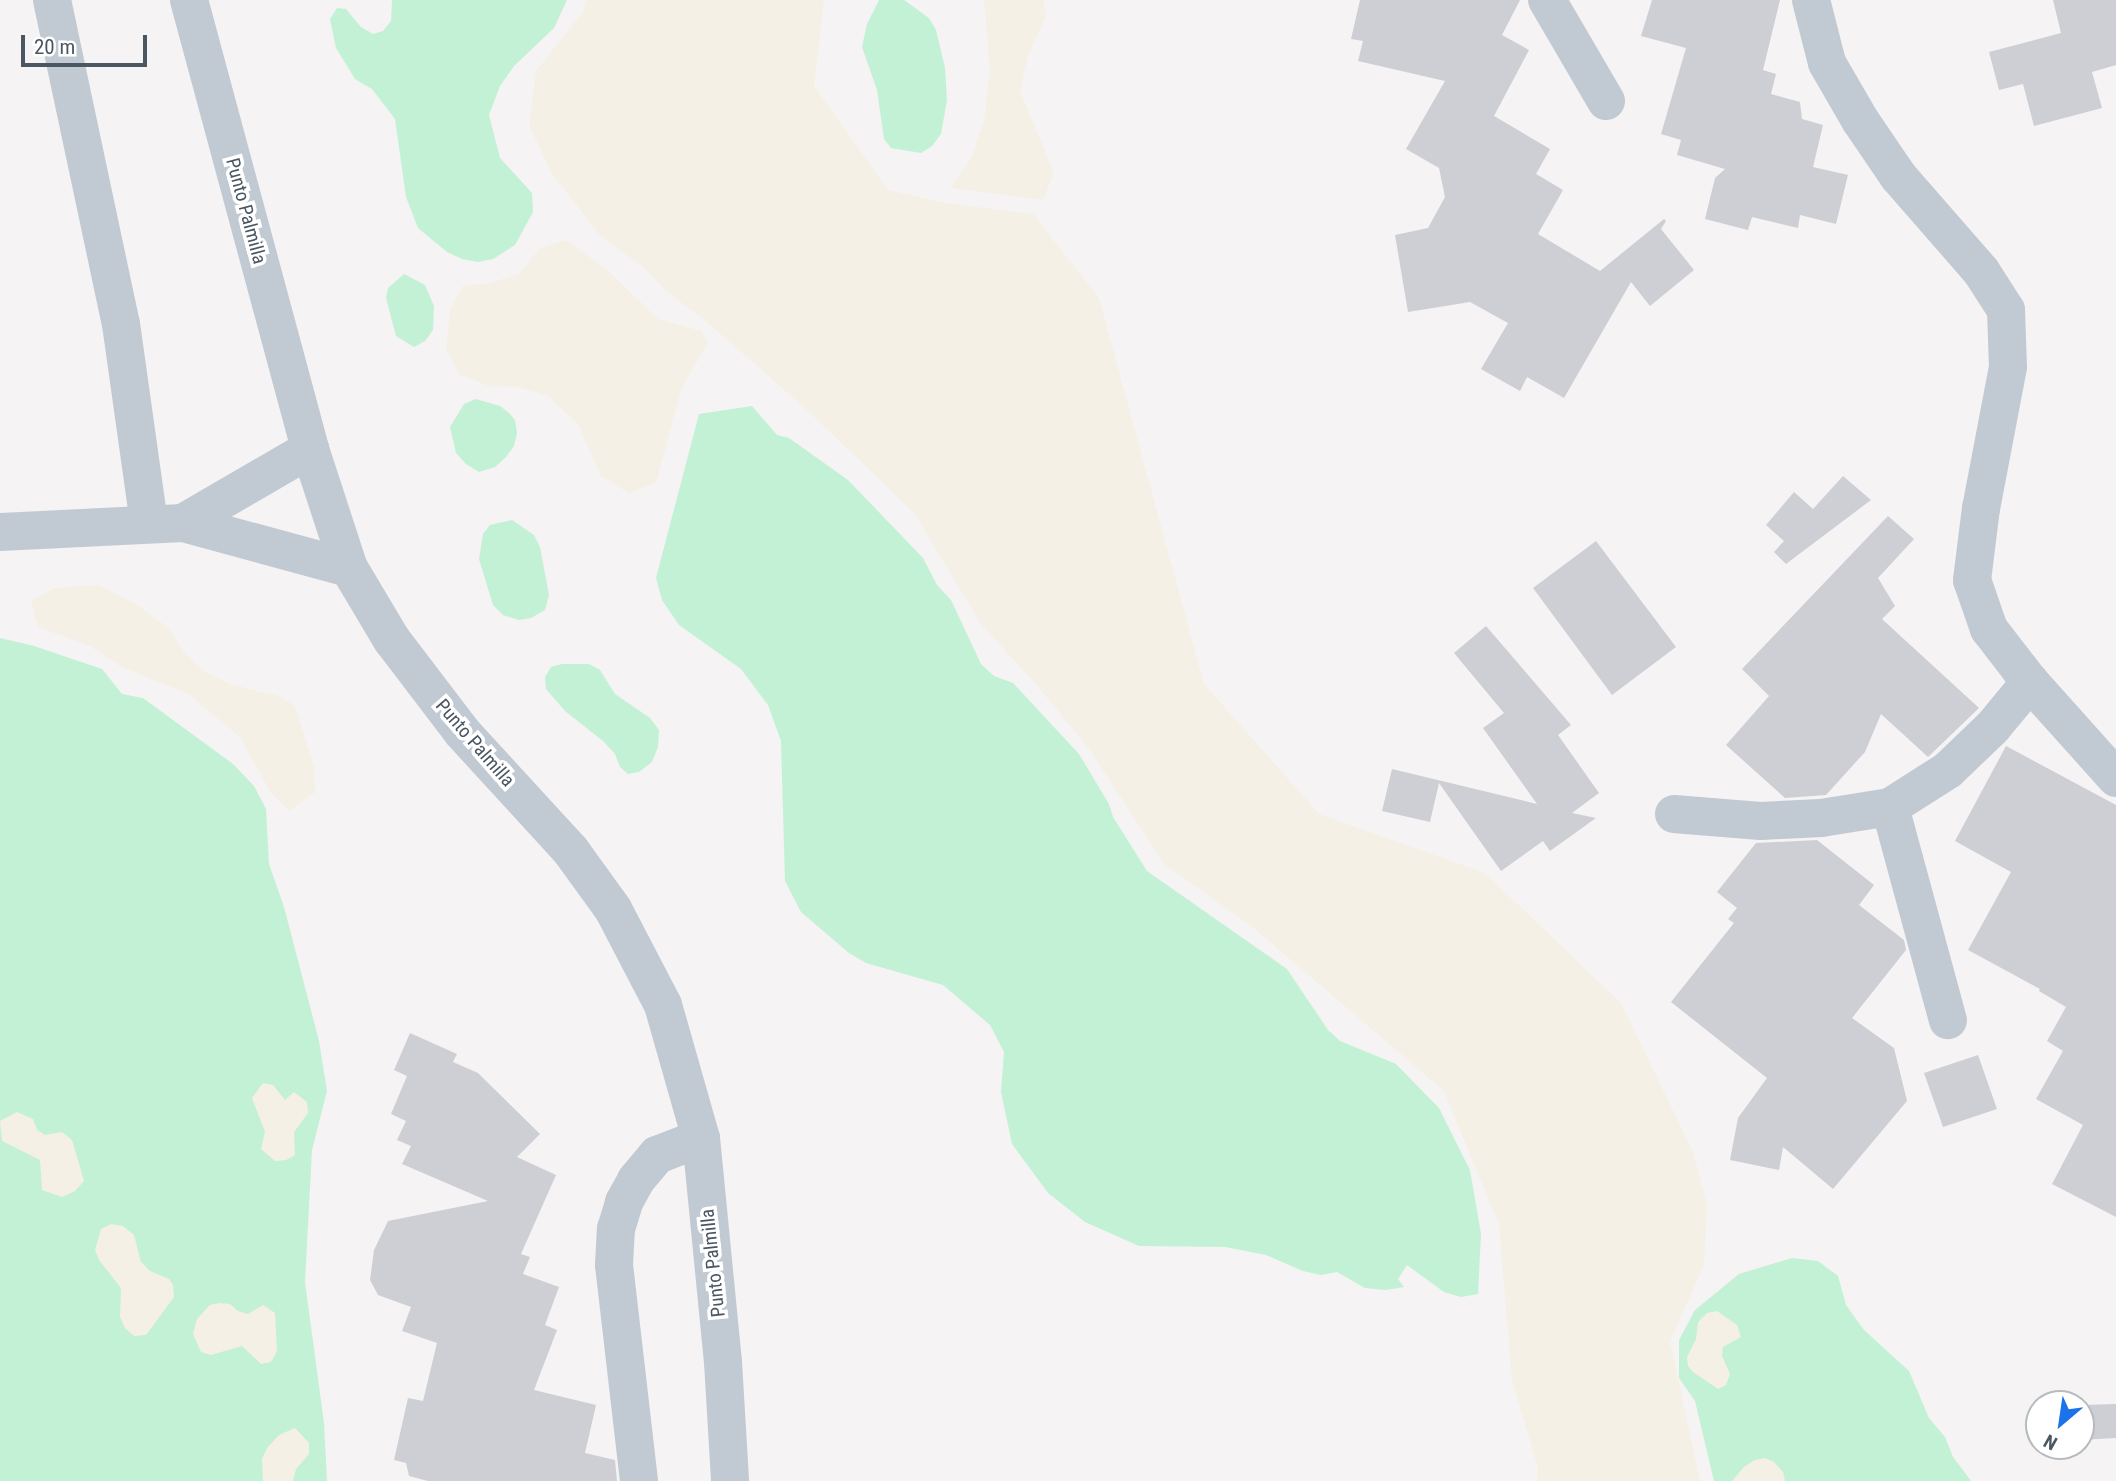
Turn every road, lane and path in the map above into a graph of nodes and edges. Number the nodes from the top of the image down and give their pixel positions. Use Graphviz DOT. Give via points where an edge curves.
graph roads {
  1 [pos="52,0"];
  2 [pos="189,0"];
  3 [pos="1547,0"];
  4 [pos="1811,0"];
  5 [pos="1606,101"];
  6 [pos="310,449"];
  7 [pos="166,523"];
  8 [pos="0,532"];
  9 [pos="349,568"];
  10 [pos="2029,682"];
  11 [pos="2116,778"];
  12 [pos="1890,807"];
  13 [pos="1674,814"];
  14 [pos="1948,1020"];
  15 [pos="701,1138"];
  16 [pos="639,1481"];
  17 [pos="730,1481"];
  1 -- 7 [label="street"];
  2 -- 6 [label="street, Punto Palmilla"];
  3 -- 5 [label="street"];
  4 -- 10 [label="street" via="1827,63 1860,120 1898,176 1981,271 2006,310 2008,367 1980,508 1972,580 1989,629"];
  6 -- 7 [label="street"];
  6 -- 9 [label="street, Punto Palmilla"];
  7 -- 8 [label="street"];
  7 -- 9 [label="street"];
  9 -- 15 [label="street, Punto Palmilla" via="392,640 454,722 571,851 613,909 663,1005"];
  10 -- 11 [label="street"];
  10 -- 12 [label="street" via="1992,728 1948,770"];
  12 -- 13 [label="street" via="1761,821"];
  12 -- 14 [label="street"];
  15 -- 16 [label="street" via="657,1156 630,1191 616,1229 614,1265"];
  15 -- 17 [label="street, Punto Palmilla"];
}
